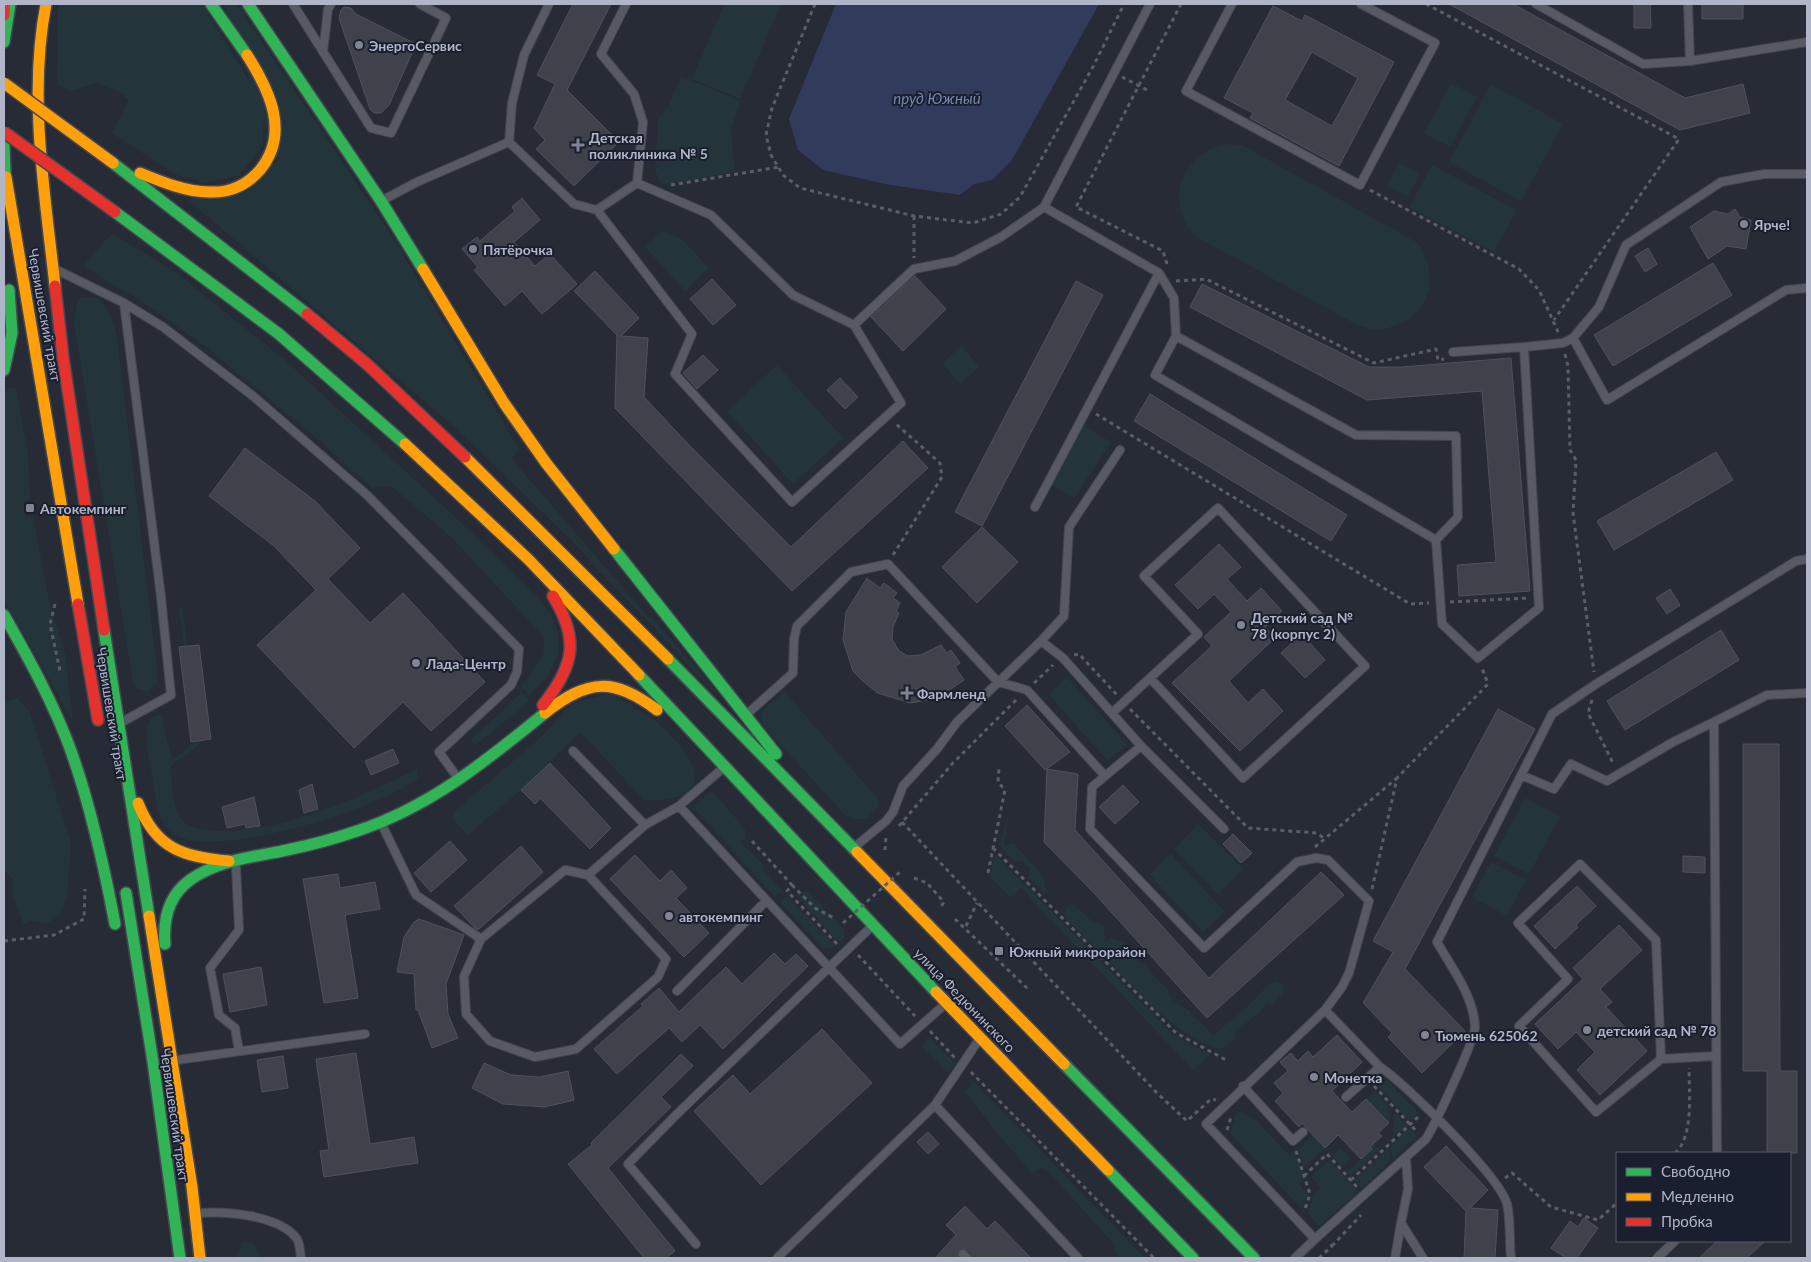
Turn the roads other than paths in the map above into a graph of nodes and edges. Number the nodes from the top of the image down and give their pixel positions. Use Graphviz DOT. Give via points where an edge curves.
graph roads {
  1 [pos="4,4"];
  2 [pos="10,4"];
  3 [pos="41,4"];
  4 [pos="46,4"];
  5 [pos="212,4"];
  6 [pos="248,4"];
  7 [pos="293,4"];
  8 [pos="331,4"];
  9 [pos="420,4"];
  10 [pos="549,4"];
  11 [pos="626,4"];
  12 [pos="1150,4"];
  13 [pos="1232,4"];
  14 [pos="1361,4"];
  15 [pos="1536,4"];
  16 [pos="1688,4"];
  17 [pos="4,15"];
  18 [pos="39,39"];
  19 [pos="4,42"];
  20 [pos="1807,42"];
  21 [pos="323,52"];
  22 [pos="1690,61"];
  23 [pos="4,83"];
  24 [pos="4,132"];
  25 [pos="509,142"];
  26 [pos="4,146"];
  27 [pos="114,163"];
  28 [pos="1807,174"];
  29 [pos="6,177"];
  30 [pos="637,183"];
  31 [pos="381,201"];
  32 [pos="1044,207"];
  33 [pos="597,210"];
  34 [pos="4,241"];
  35 [pos="53,268"];
  36 [pos="1159,273"];
  37 [pos="8,278"];
  38 [pos="1807,288"];
  39 [pos="124,303"];
  40 [pos="854,326"];
  41 [pos="1176,336"];
  42 [pos="1572,338"];
  43 [pos="1524,347"];
  44 [pos="1453,352"];
  45 [pos="4,370"];
  46 [pos="1120,450"];
  47 [pos="1035,508"];
  48 [pos="1436,540"];
  49 [pos="528,559"];
  50 [pos="1807,559"];
  51 [pos="4,615"];
  52 [pos="1041,642"];
  53 [pos="1150,678"];
  54 [pos="998,682"];
  55 [pos="1807,693"];
  56 [pos="1112,713"];
  57 [pos="746,715"];
  58 [pos="1714,722"];
  59 [pos="118,724"];
  60 [pos="100,727"];
  61 [pos="522,730"];
  62 [pos="1141,746"];
  63 [pos="122,751"];
  64 [pos="573,751"];
  65 [pos="722,762"];
  66 [pos="1521,775"];
  67 [pos="1105,776"];
  68 [pos="459,780"];
  69 [pos="679,806"];
  70 [pos="381,823"];
  71 [pos="645,825"];
  72 [pos="834,829"];
  73 [pos="1224,829"];
  74 [pos="853,848"];
  75 [pos="236,861"];
  76 [pos="588,875"];
  77 [pos="125,884"];
  78 [pos="766,901"];
  79 [pos="872,926"];
  80 [pos="117,936"];
  81 [pos="481,939"];
  82 [pos="828,968"];
  83 [pos="172,987"];
  84 [pos="677,991"];
  85 [pos="946,1004"];
  86 [pos="1325,1010"];
  87 [pos="365,1034"];
  88 [pos="980,1038"];
  89 [pos="239,1051"];
  90 [pos="1716,1056"];
  91 [pos="1661,1058"];
  92 [pos="173,1061"];
  93 [pos="1380,1067"];
  94 [pos="1242,1086"];
  95 [pos="1346,1097"];
  96 [pos="935,1104"];
  97 [pos="1438,1119"];
  98 [pos="150,1131"];
  99 [pos="1303,1132"];
  100 [pos="1716,1152"];
  101 [pos="1406,1157"];
  102 [pos="202,1175"];
  103 [pos="200,1213"];
  104 [pos="1402,1223"];
  105 [pos="1315,1239"];
  106 [pos="1674,1242"];
  107 [pos="696,1244"];
  108 [pos="179,1258"];
  109 [pos="200,1258"];
  110 [pos="206,1258"];
  111 [pos="301,1258"];
  112 [pos="777,1258"];
  113 [pos="1078,1258"];
  114 [pos="1193,1258"];
  115 [pos="1254,1258"];
  116 [pos="1295,1258"];
  117 [pos="1395,1258"];
  118 [pos="1423,1258"];
  119 [pos="1511,1258"];
  120 [pos="1657,1258"];
  1 -- 17 [label="main road"];
  2 -- 19 [label="main road"];
  3 -- 18 [label="main road"];
  4 -- 18 [label="main road"];
  5 -- 27 [label="main road" via="259,76 273,104 276,131 269,156 250,181 238,188 213,192 190,191"];
  6 -- 31 [label="main road"];
  7 -- 21 [label="lane"];
  8 -- 21 [label="lane"];
  9 -- 21 [label="lane" via="446,18 391,133 371,128"];
  10 -- 25 [label="lane" via="524,55 512,103"];
  11 -- 30 [label="lane" via="601,54 634,94 643,122"];
  12 -- 32 [label="lane"];
  13 -- 14 [label="lane" via="1186,90 1360,185 1435,43"];
  15 -- 22 [label="lane" via="1643,64"];
  16 -- 22 [label="lane"];
  18 -- 35 [label="main road, Червишевский тракт" via="40,152"];
  20 -- 22 [label="lane"];
  23 -- 27 [label="main road, bridge"];
  24 -- 49 [label="main road, bridge" via="279,334 368,411"];
  25 -- 31 [label="lane"];
  25 -- 33 [label="lane" via="574,204"];
  26 -- 29 [label="main road"];
  27 -- 72 [label="main road" via="368,365 550,539"];
  28 -- 42 [label="lane" via="1764,174 1721,182 1626,245 1599,307"];
  29 -- 34 [label="main road"];
  29 -- 60 [label="main road, Червишевский тракт"];
  30 -- 33 [label="lane"];
  30 -- 40 [label="lane" via="711,215 793,295"];
  31 -- 57 [label="main road" via="504,403 546,463"];
  32 -- 36 [label="lane"];
  32 -- 40 [label="lane" via="1001,237 955,261 914,269"];
  33 -- 40 [label="lane" via="692,334 674,374 792,502 901,403"];
  35 -- 39 [label="lane"];
  35 -- 59 [label="main road, Червишевский тракт" via="70,408"];
  36 -- 41 [label="lane" via="1174,298"];
  36 -- 47 [label="lane"];
  37 -- 45 [label="main road" via="12,333"];
  38 -- 42 [label="lane" via="1786,290 1607,400"];
  39 -- 59 [label="lane" via="171,695"];
  39 -- 68 [label="lane" via="163,327 253,396 367,494 519,649 517,672 511,685 439,752"];
  41 -- 48 [label="lane" via="1155,375"];
  41 -- 48 [label="lane" via="1356,435 1456,436 1458,517"];
  42 -- 43 [label="lane"];
  43 -- 44 [label="lane"];
  43 -- 48 [label="lane" via="1539,608 1478,658 1442,624"];
  46 -- 52 [label="lane" via="1069,527 1064,616"];
  49 -- 61 [label="main road" via="560,606 569,631 571,659 560,685"];
  49 -- 65 [label="main road"];
  50 -- 66 [label="lane" via="1796,561 1552,714"];
  51 -- 80 [label="main road" via="47,696 75,762 100,850"];
  52 -- 54 [label="lane"];
  52 -- 56 [label="lane" via="1063,658"];
  53 -- 53 [label="lane" via="1243,778 1364,666 1218,508 1144,576 1198,634"];
  53 -- 56 [label="lane"];
  54 -- 57 [label="lane" via="888,564 851,572 797,626 793,673"];
  54 -- 67 [label="lane" via="1027,690"];
  54 -- 74 [label="lane" via="957,722 903,786 886,821"];
  55 -- 58 [label="lane" via="1767,695"];
  56 -- 62 [label="lane"];
  57 -- 72 [label="main road"];
  58 -- 66 [label="lane" via="1607,781 1571,764 1554,789"];
  58 -- 90 [label="lane"];
  59 -- 63 [label="main road, Червишевский тракт"];
  61 -- 65 [label="main road" via="569,695 586,687 611,685 636,693"];
  61 -- 68 [label="main road"];
  62 -- 67 [label="lane"];
  62 -- 73 [label="lane"];
  63 -- 75 [label="main road" via="141,812 156,837 186,854"];
  63 -- 92 [label="main road, Червишевский тракт"];
  64 -- 71 [label="lane"];
  65 -- 69 [label="lane"];
  65 -- 79 [label="main road, улица Федюнинского"];
  66 -- 97 [label="lane" via="1437,942 1460,981 1471,1006 1475,1028"];
  67 -- 86 [label="lane" via="1092,787 1090,829 1204,948 1297,862 1316,858 1328,860 1369,902 1349,972"];
  68 -- 70 [label="main road" via="422,804"];
  69 -- 71 [label="lane"];
  69 -- 78 [label="lane"];
  70 -- 75 [label="main road" via="331,840"];
  70 -- 81 [label="lane" via="416,895"];
  71 -- 76 [label="lane"];
  72 -- 74 [label="main road, улица Федюнинского"];
  74 -- 115 [label="main road, улица Федюнинского"];
  75 -- 83 [label="main road" via="190,880 172,898 164,928"];
  75 -- 89 [label="lane" via="240,930 210,968 218,1015 235,1028"];
  76 -- 81 [label="lane" via="565,870"];
  76 -- 81 [label="lane" via="666,959 658,977 576,1049 535,1057 490,1041 466,1014 464,976"];
  77 -- 108 [label="main road, Червишевский тракт"];
  78 -- 82 [label="lane"];
  78 -- 84 [label="lane"];
  79 -- 82 [label="lane"];
  79 -- 85 [label="main road, улица Федюнинского"];
  82 -- 85 [label="lane" via="900,1044"];
  82 -- 107 [label="lane" via="628,1164"];
  85 -- 88 [label="main road, улица Федюнинского"];
  86 -- 93 [label="lane"];
  86 -- 94 [label="lane"];
  87 -- 89 [label="lane"];
  88 -- 96 [label="lane"];
  88 -- 114 [label="main road, улица Федюнинского"];
  89 -- 92 [label="lane"];
  90 -- 91 [label="lane"];
  90 -- 100 [label="lane"];
  91 -- 91 [label="lane" via="1596,1112 1519,1026 1568,979 1518,923 1580,864 1656,940"];
  92 -- 103 [label="main road, Червишевский тракт"];
  93 -- 95 [label="lane"];
  93 -- 97 [label="lane"];
  94 -- 99 [label="lane" via="1293,1141"];
  94 -- 105 [label="lane" via="1206,1124"];
  96 -- 112 [label="lane"];
  96 -- 113 [label="lane"];
  97 -- 101 [label="lane" via="1426,1139"];
  97 -- 119 [label="lane" via="1496,1183 1507,1204"];
  98 -- 108 [label="main road"];
  101 -- 104 [label="lane" via="1408,1189"];
  101 -- 105 [label="lane"];
  102 -- 103 [label="main road"];
  103 -- 109 [label="main road, Червишевский тракт"];
  103 -- 110 [label="main road"];
  103 -- 111 [label="lane" via="221,1212 270,1220 286,1227 298,1241"];
  104 -- 117 [label="lane"];
  104 -- 118 [label="lane"];
  105 -- 116 [label="lane"];
  106 -- 120 [label="lane"];
}
